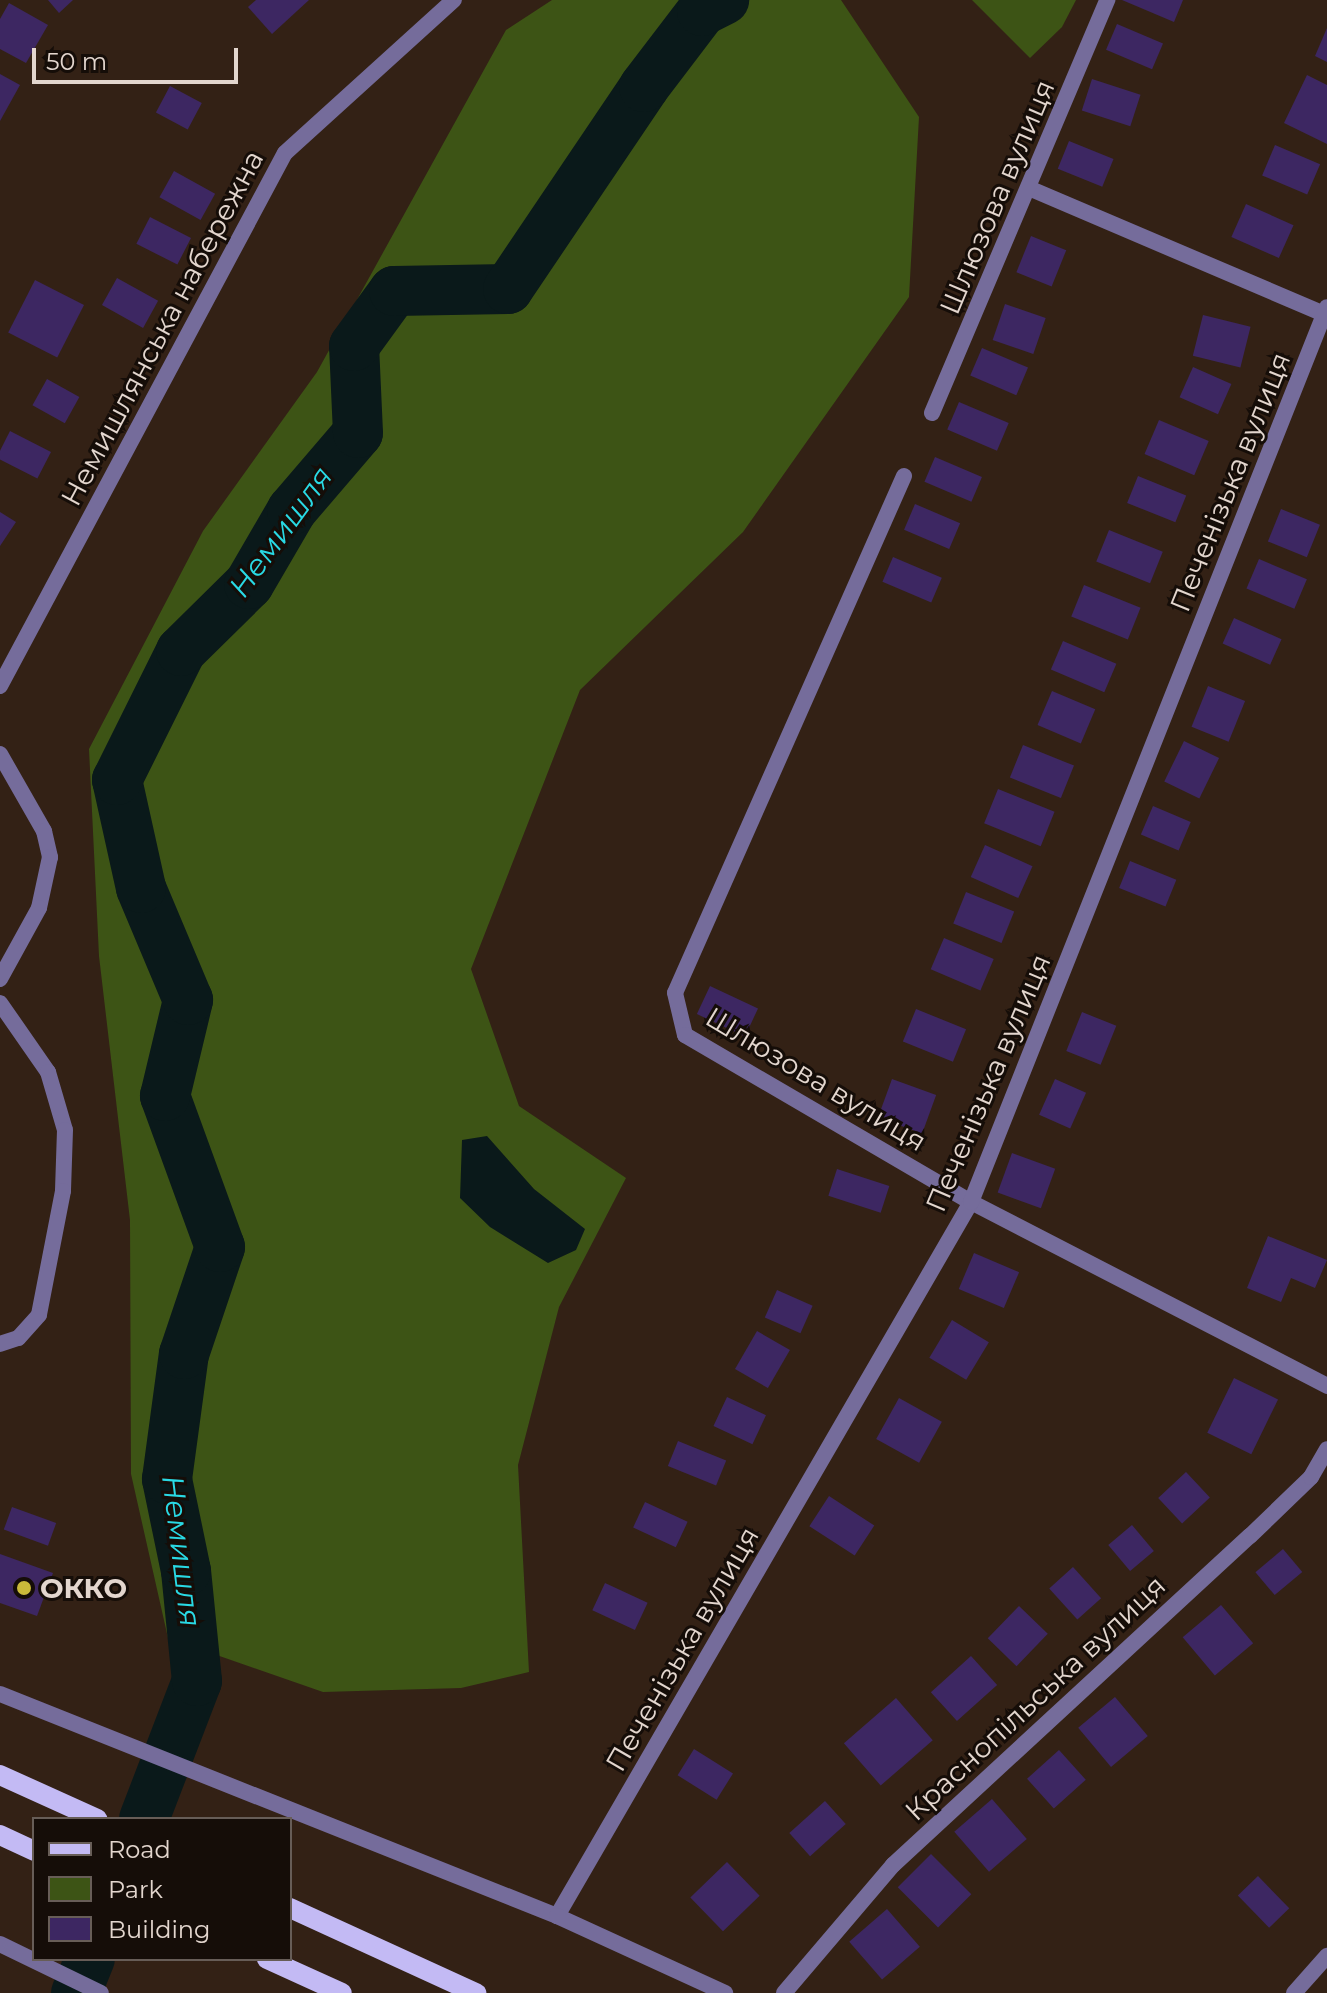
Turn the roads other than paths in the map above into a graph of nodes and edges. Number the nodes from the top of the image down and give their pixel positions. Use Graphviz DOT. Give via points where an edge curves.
graph roads {
  1 [pos="454,0"];
  2 [pos="1107,0"];
  3 [pos="1031,189"];
  4 [pos="1326,312"];
  5 [pos="932,413"];
  6 [pos="904,476"];
  7 [pos="0,686"];
  8 [pos="0,754"];
  9 [pos="0,979"];
  10 [pos="0,1003"];
  11 [pos="971,1202"];
  12 [pos="2,1344"];
  13 [pos="1327,1386"];
  14 [pos="1327,1449"];
  15 [pos="0,1694"];
  16 [pos="0,1775"];
  17 [pos="93,1817"];
  18 [pos="0,1835"];
  19 [pos="32,1850"];
  20 [pos="292,1909"];
  21 [pos="557,1916"];
  22 [pos="0,1944"];
  23 [pos="1327,1956"];
  24 [pos="32,1960"];
  25 [pos="35,1961"];
  26 [pos="271,1961"];
  27 [pos="101,1993"];
  28 [pos="342,1993"];
  29 [pos="476,1993"];
  30 [pos="725,1993"];
  31 [pos="784,1993"];
  32 [pos="1294,1993"];
  1 -- 7 [label="street, Немишлянська набережна" via="285,153"];
  2 -- 3 [label="street, Шлюзова вулиця"];
  3 -- 4 [label="street"];
  3 -- 5 [label="street, Шлюзова вулиця"];
  4 -- 11 [label="street, Печенізька вулиця"];
  6 -- 11 [label="street, Шлюзова вулиця" via="675,993 685,1035"];
  8 -- 9 [label="street" via="44,831 50,857 39,908"];
  10 -- 12 [label="street" via="48,1072 65,1130 63,1191 39,1315 30,1328"];
  11 -- 13 [label="street, Шлюзова вулиця"];
  11 -- 21 [label="street, Печенізька вулиця"];
  14 -- 31 [label="street, Краснопільська вулиця" via="1311,1477 1250,1536 893,1865"];
  15 -- 21 [label="street"];
  16 -- 17 [label="main road"];
  18 -- 19 [label="main road"];
  20 -- 29 [label="main road"];
  21 -- 30 [label="street"];
  22 -- 24 [label="street"];
  23 -- 32 [label="street"];
  25 -- 27 [label="street"];
  26 -- 28 [label="main road"];
}
